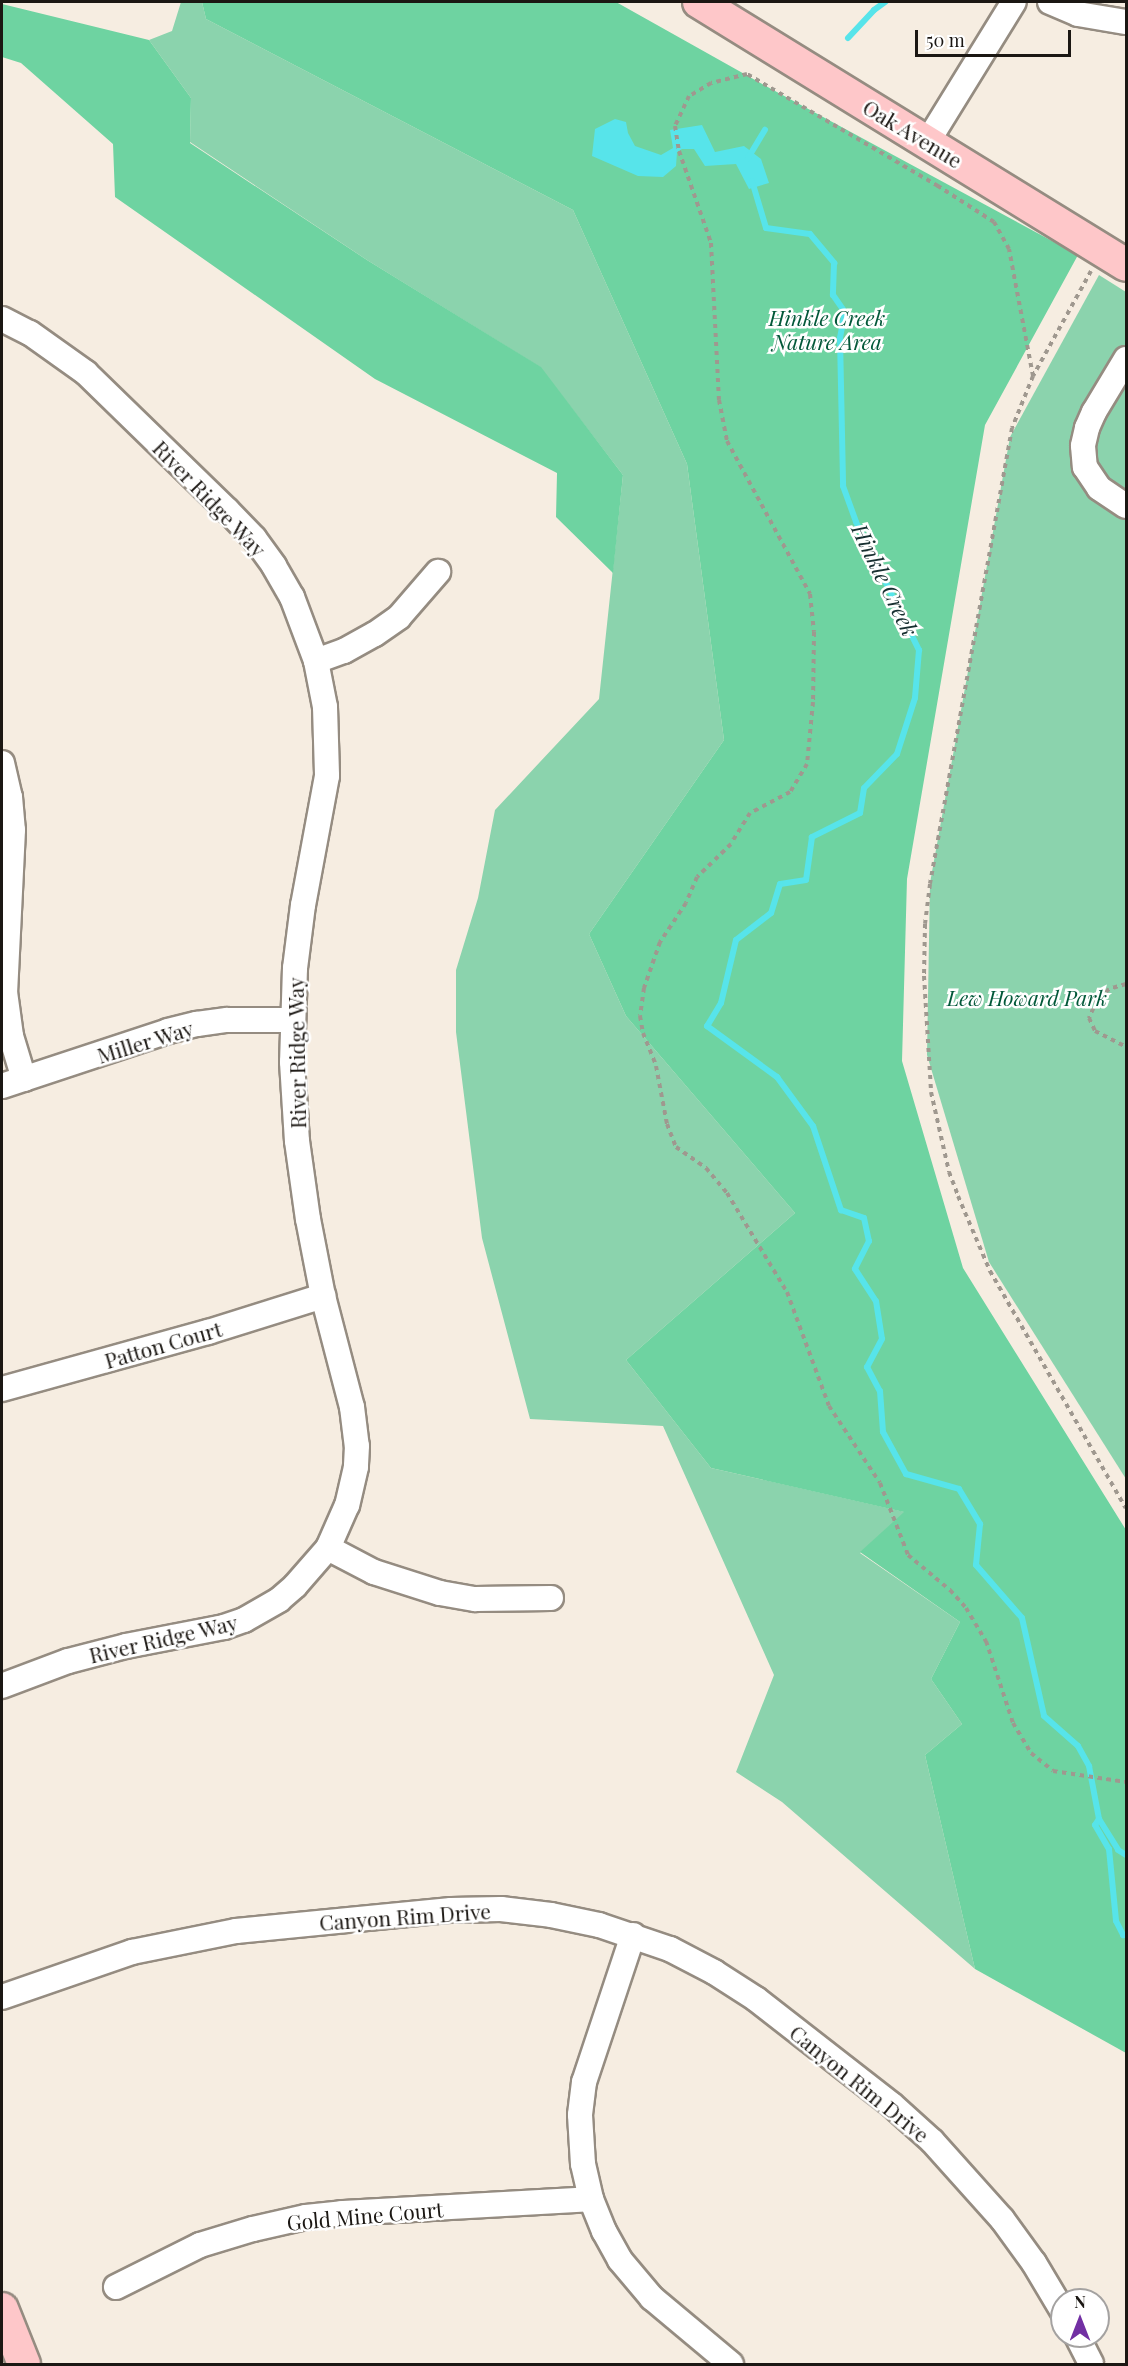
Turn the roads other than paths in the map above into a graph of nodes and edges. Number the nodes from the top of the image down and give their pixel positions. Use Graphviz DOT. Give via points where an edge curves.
graph roads {
  1 [pos="699,2"];
  2 [pos="1014,2"];
  3 [pos="1050,2"];
  4 [pos="1126,22"];
  5 [pos="928,141"];
  6 [pos="1114,257"];
  7 [pos="2,319"];
  8 [pos="1126,359"];
  9 [pos="1126,506"];
  10 [pos="438,572"];
  11 [pos="316,661"];
  12 [pos="2,763"];
  13 [pos="7,831"];
  14 [pos="292,1020"];
  15 [pos="13,1083"];
  16 [pos="323,1296"];
  17 [pos="2,1389"];
  18 [pos="328,1548"];
  19 [pos="550,1598"];
  20 [pos="2,1686"];
  21 [pos="633,1935"];
  22 [pos="2,1997"];
  23 [pos="591,2199"];
  24 [pos="116,2287"];
  25 [pos="1050,2290"];
  26 [pos="2,2309"];
  27 [pos="1083,2348"];
  28 [pos="24,2364"];
  29 [pos="730,2364"];
  30 [pos="1091,2364"];
  1 -- 5 [label="main road, Oak Avenue"];
  2 -- 5 [label="street"];
  3 -- 4 [label="street" via="1078,14"];
  5 -- 6 [label="main road, Oak Avenue"];
  7 -- 11 [label="street, River Ridge Way" via="40,339 86,373 234,517 260,548 291,597"];
  8 -- 9 [label="street" via="1094,412 1083,446 1085,467 1099,488"];
  10 -- 11 [label="street" via="399,617 344,651"];
  11 -- 14 [label="street, River Ridge Way" via="325,707 327,777 303,905"];
  12 -- 13 [label="street" via="10,796"];
  13 -- 15 [label="street" via="5,992"];
  14 -- 15 [label="street, Miller Way" via="197,1024"];
  14 -- 16 [label="street, River Ridge Way" via="297,1141"];
  16 -- 17 [label="street, Patton Court"];
  16 -- 18 [label="street, River Ridge Way" via="352,1407 357,1446 347,1505"];
  18 -- 19 [label="street" via="374,1572 440,1593 475,1599"];
  18 -- 20 [label="street, River Ridge Way" via="279,1600 244,1620 205,1633 126,1646 68,1661"];
  21 -- 22 [label="street, Canyon Rim Drive" via="550,1914 501,1909 451,1910 247,1930 132,1952"];
  21 -- 23 [label="street" via="584,2082 580,2131"];
  21 -- 25 [label="street, Canyon Rim Drive" via="670,1949 756,1999 892,2105 932,2140 1002,2219"];
  23 -- 24 [label="street, Gold Mine Court" via="306,2217 200,2245"];
  23 -- 29 [label="street" via="604,2231 630,2273 652,2298"];
  26 -- 28 [label="main road"];
  27 -- 30 [label="street"];
}
